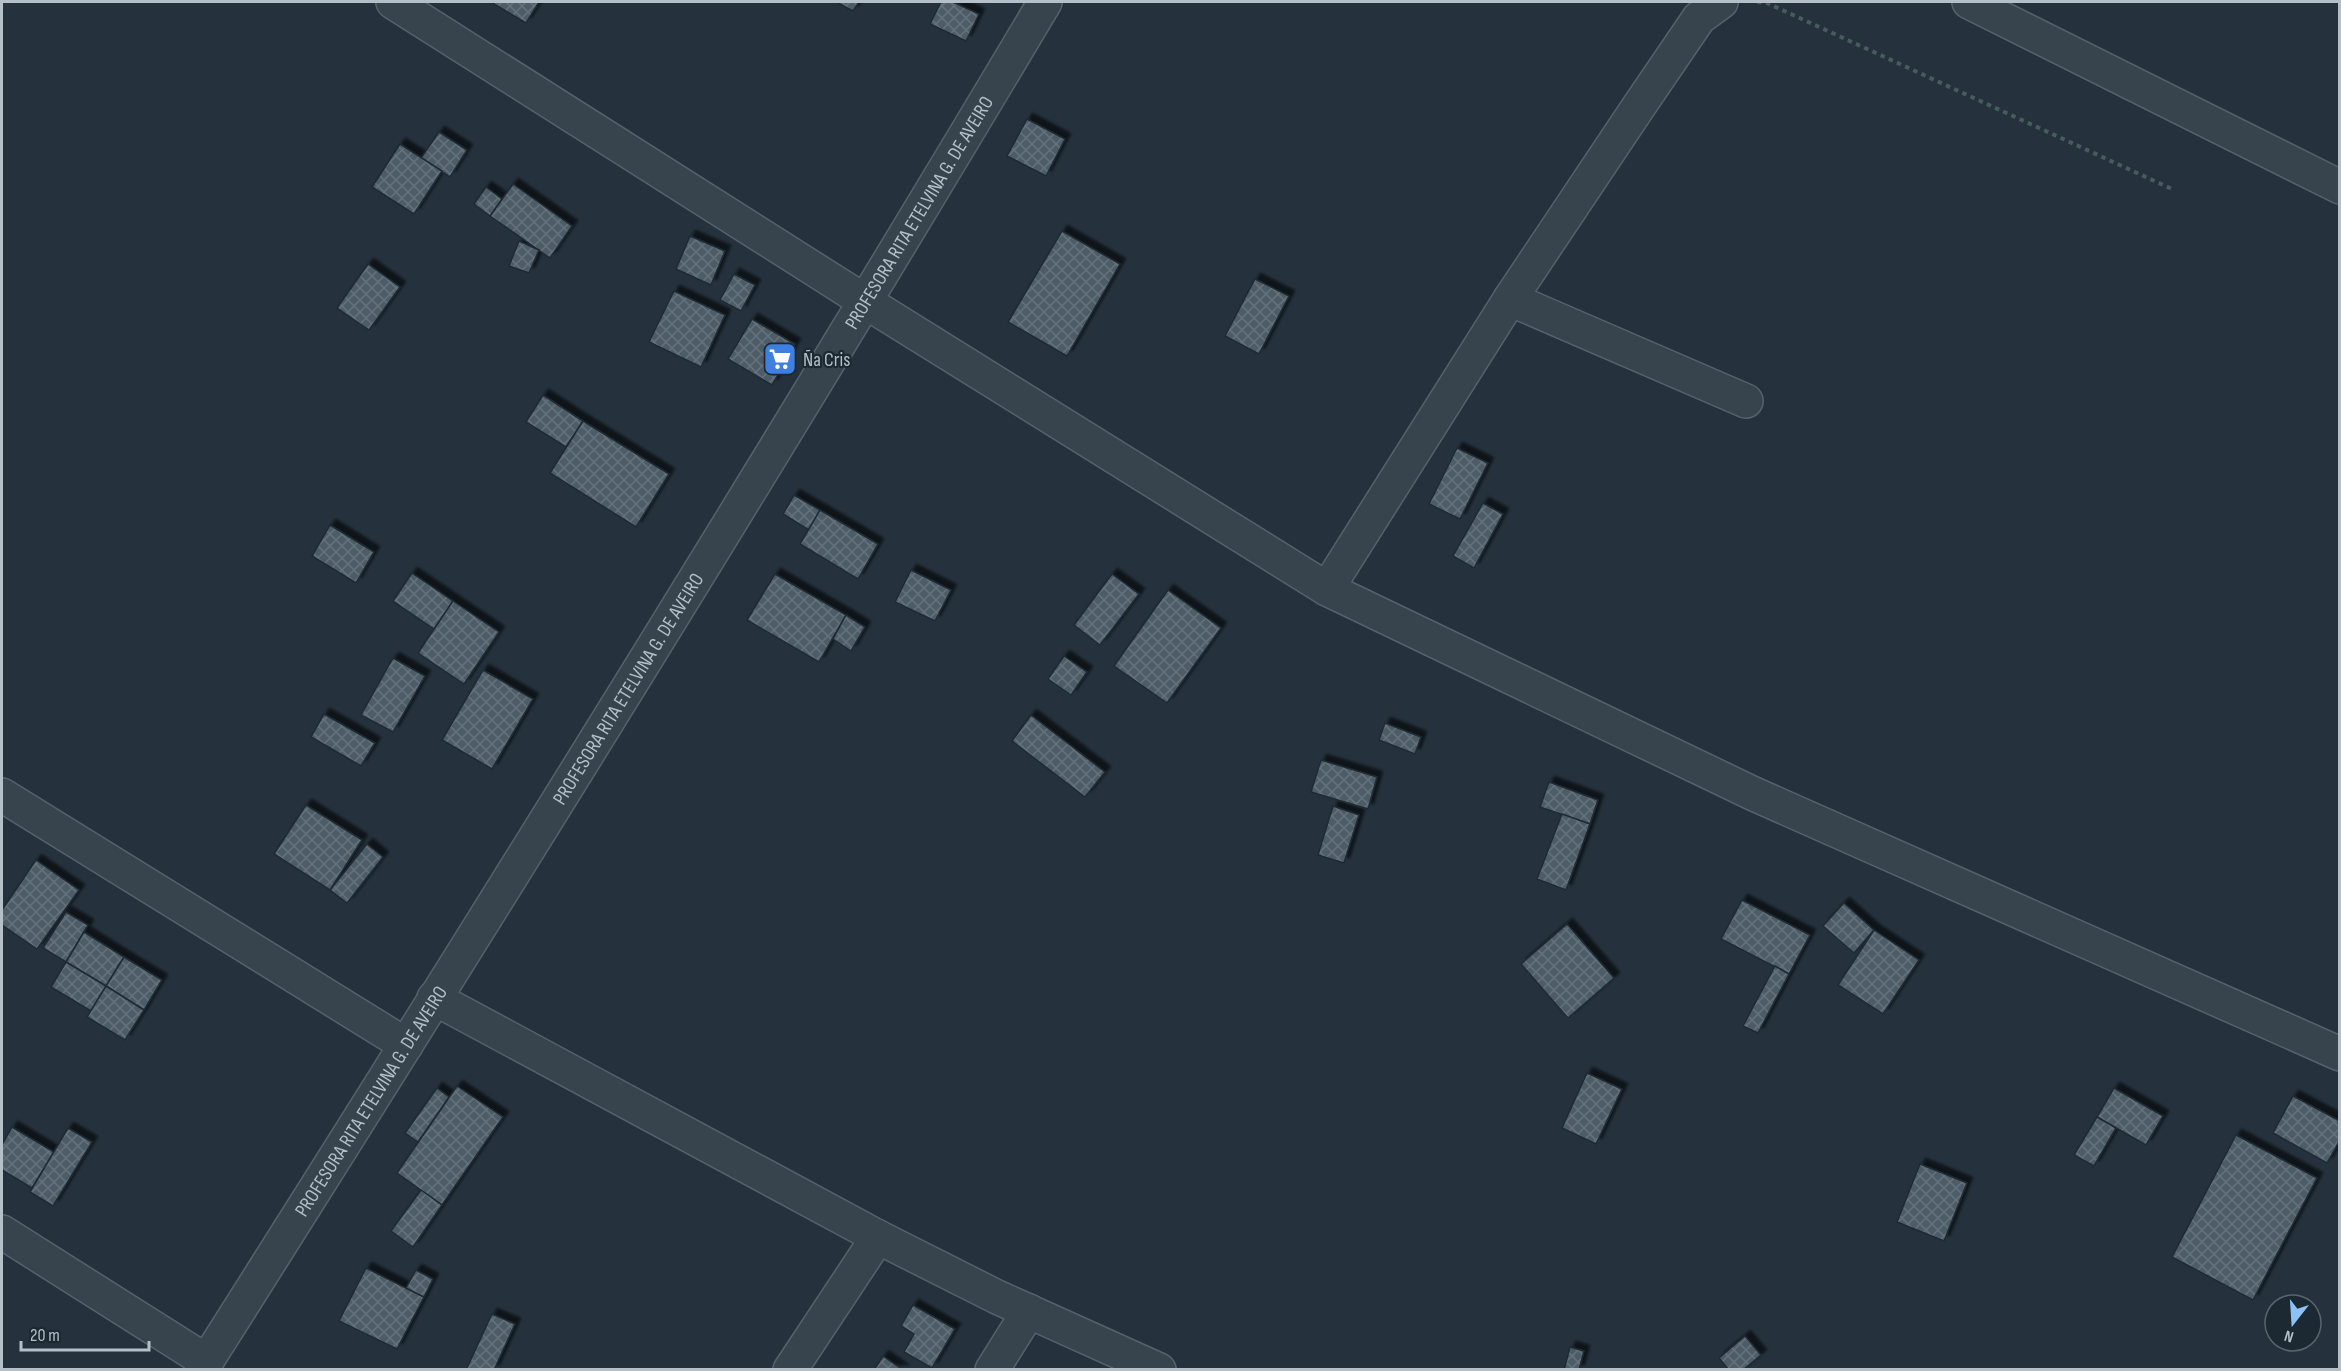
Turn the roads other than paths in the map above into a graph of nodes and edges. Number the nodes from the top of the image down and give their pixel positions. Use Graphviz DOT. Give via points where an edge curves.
graph roads {
  1 [pos="393,2"];
  2 [pos="1045,2"];
  3 [pos="1721,2"];
  4 [pos="1969,2"];
  5 [pos="2340,187"];
  6 [pos="1510,299"];
  7 [pos="866,302"];
  8 [pos="1746,401"];
  9 [pos="1327,589"];
  10 [pos="2,795"];
  11 [pos="434,998"];
  12 [pos="406,1045"];
  13 [pos="2340,1054"];
  14 [pos="2,1233"];
  15 [pos="878,1237"];
  16 [pos="1029,1311"];
  17 [pos="204,1365"];
  18 [pos="790,1370"];
  19 [pos="992,1370"];
  20 [pos="1159,1370"];
  1 -- 7 [label="street"];
  2 -- 7 [label="street, PROFESORA RITA ETELVINA G. DE AVEIRO"];
  3 -- 6 [label="street" via="1699,18"];
  4 -- 5 [label="street"];
  6 -- 8 [label="street"];
  6 -- 9 [label="street"];
  7 -- 9 [label="street"];
  7 -- 11 [label="street, PROFESORA RITA ETELVINA G. DE AVEIRO"];
  9 -- 13 [label="street" via="1754,794"];
  10 -- 12 [label="street"];
  11 -- 12 [label="street, PROFESORA RITA ETELVINA G. DE AVEIRO"];
  11 -- 15 [label="street"];
  12 -- 17 [label="street, PROFESORA RITA ETELVINA G. DE AVEIRO"];
  14 -- 17 [label="street"];
  15 -- 16 [label="street"];
  15 -- 18 [label="street"];
  16 -- 19 [label="street"];
  16 -- 20 [label="street"];
}
